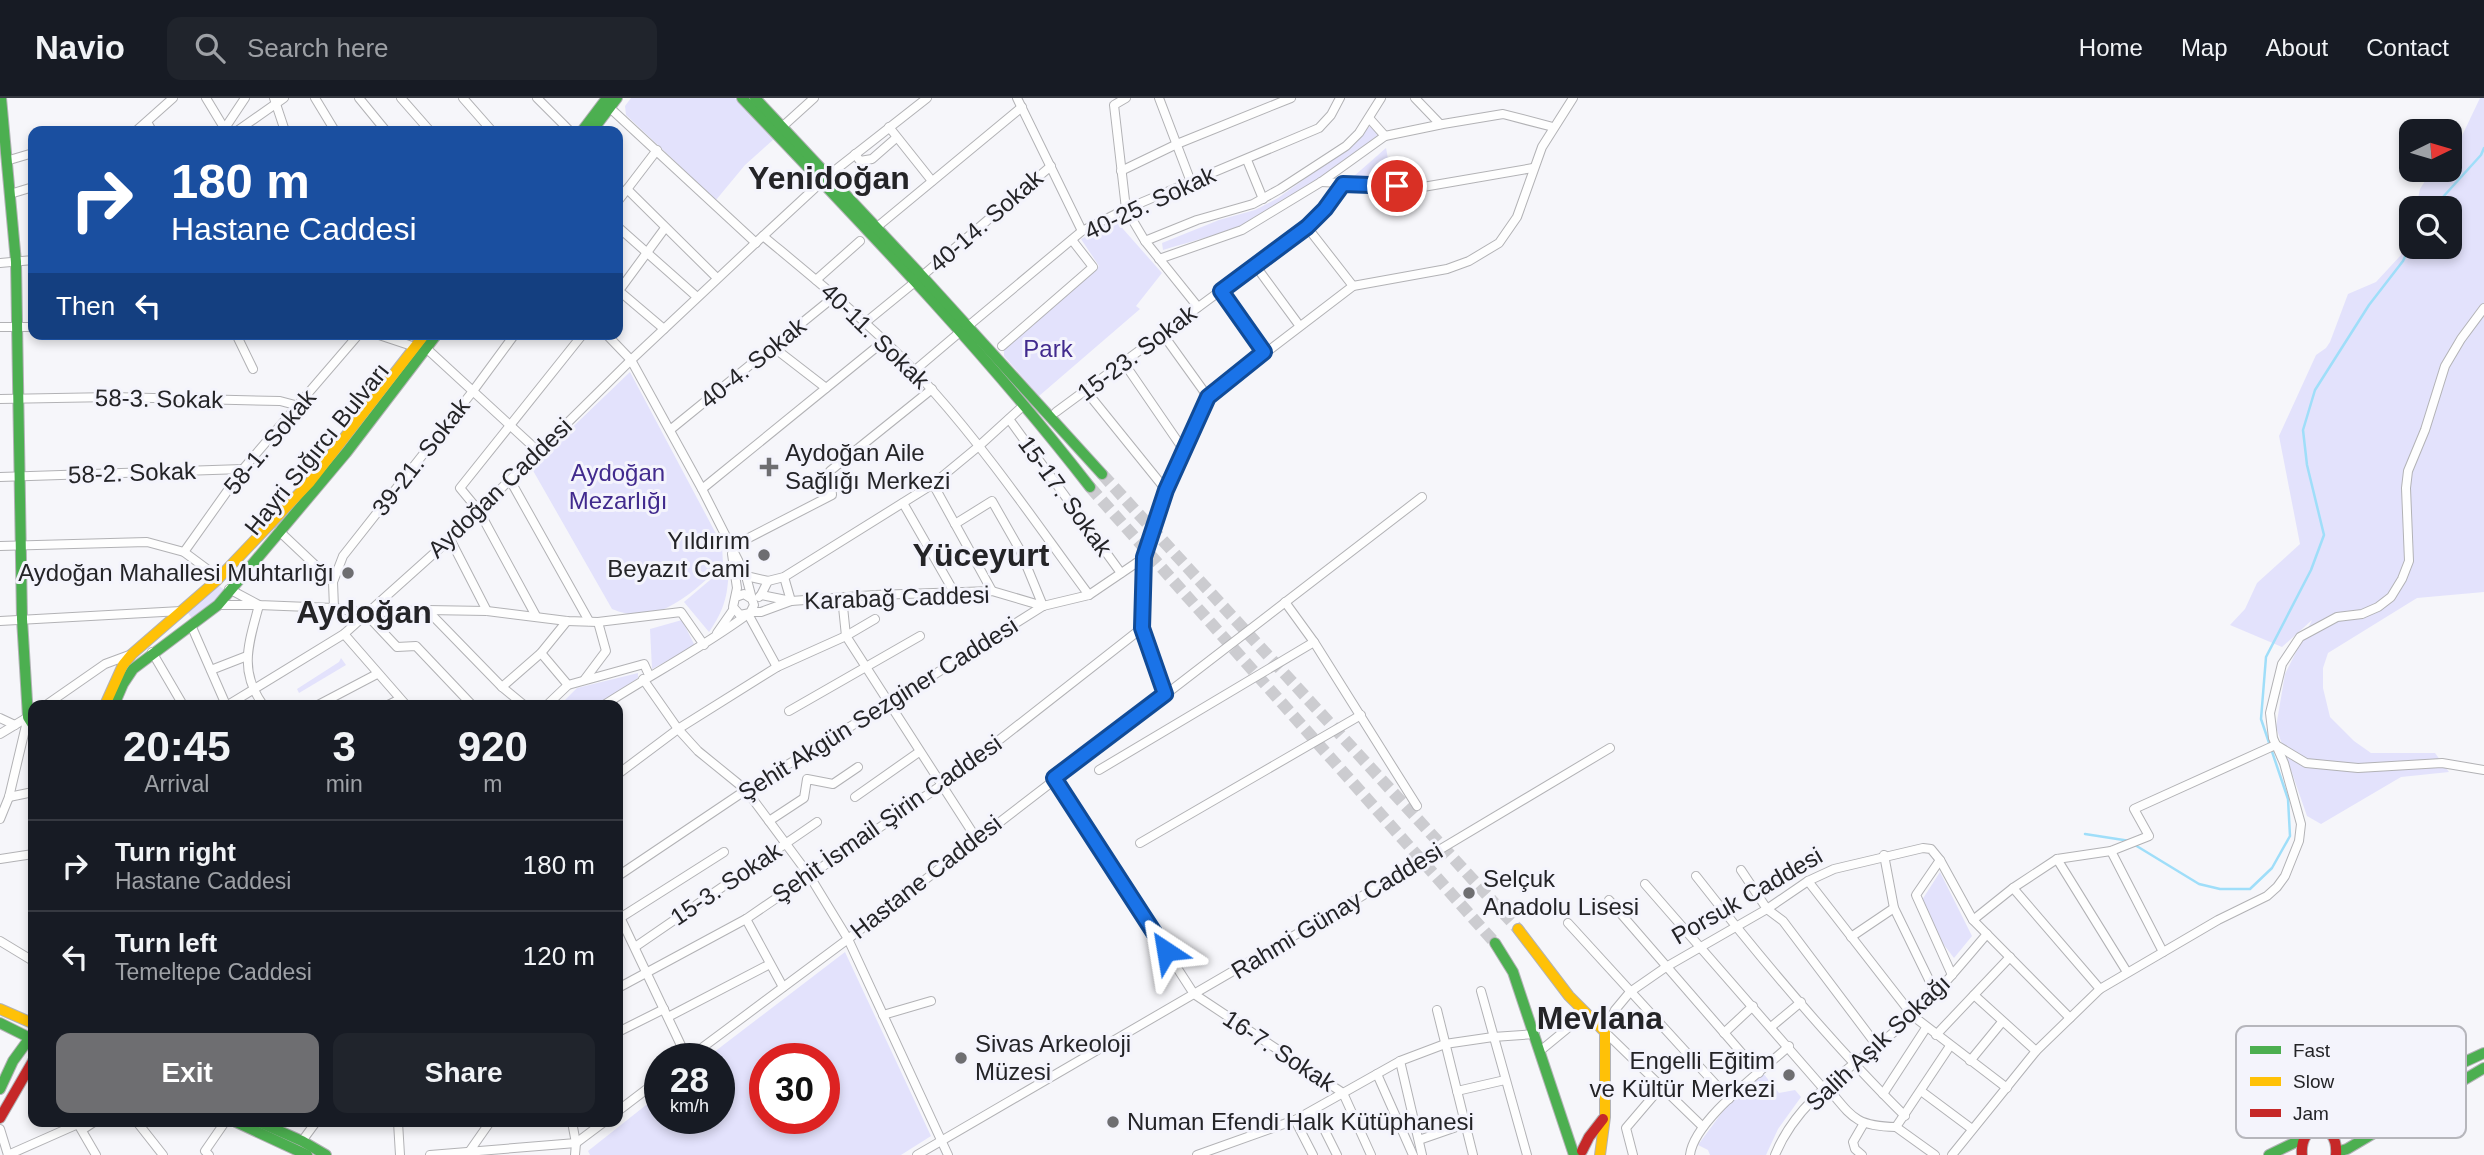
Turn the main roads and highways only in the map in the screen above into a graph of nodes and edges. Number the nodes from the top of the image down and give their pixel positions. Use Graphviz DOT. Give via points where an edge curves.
graph roads {
  1 [pos="617,98"];
  2 [pos="742,98"];
  3 [pos="755,98"];
  4 [pos="2,100"];
  5 [pos="608,103"];
  6 [pos="587,126"];
  7 [pos="595,126"];
  8 [pos="825,179"];
  9 [pos="919,279"];
  10 [pos="964,329"];
  11 [pos="423,340"];
  12 [pos="429,340"];
  13 [pos="420,347"];
  14 [pos="1102,474"];
  15 [pos="1090,487"];
  16 [pos="217,579"];
  17 [pos="229,589"];
  18 [pos="181,611"];
  19 [pos="191,625"];
  20 [pos="30,700"];
  21 [pos="107,700"];
  22 [pos="116,700"];
  23 [pos="1518,929"];
  24 [pos="1495,943"];
  25 [pos="0,1009"];
  26 [pos="28,1021"];
  27 [pos="0,1023"];
  28 [pos="28,1039"];
  29 [pos="28,1042"];
  30 [pos="2484,1053"];
  31 [pos="2466,1061"];
  32 [pos="2484,1068"];
  33 [pos="28,1070"];
  34 [pos="2466,1079"];
  35 [pos="0,1089"];
  36 [pos="1605,1117"];
  37 [pos="0,1118"];
  38 [pos="245,1127"];
  39 [pos="270,1127"];
  40 [pos="2366,1138"];
  41 [pos="2302,1139"];
  42 [pos="287,1150"];
  43 [pos="1577,1154"];
  44 [pos="2337,1154"];
  45 [pos="307,1155"];
  46 [pos="326,1155"];
  47 [pos="1599,1155"];
  48 [pos="2269,1155"];
  49 [pos="2302,1155"];
  1 -- 5 [label="main road"];
  2 -- 8 [label="main road"];
  3 -- 8 [label="main road"];
  4 -- 20 [label="main road" via="16,261 22,619"];
  5 -- 6 [label="main road"];
  5 -- 7 [label="main road"];
  8 -- 9 [label="main road"];
  8 -- 9 [label="main road" via="877,227"];
  9 -- 10 [label="main road"];
  10 -- 14 [label="main road"];
  10 -- 15 [label="main road"];
  11 -- 13 [label="main road, Hayri Sığırcı Bulvarı"];
  12 -- 13 [label="main road, Hayri Sığırcı Bulvarı"];
  13 -- 16 [label="main road, Hayri Sığırcı Bulvarı" via="310,482"];
  13 -- 17 [label="main road, Hayri Sığırcı Bulvarı" via="345,453"];
  16 -- 17 [label="main road"];
  16 -- 18 [label="main road, Hayri Sığırcı Bulvarı"];
  17 -- 19 [label="main road, Hayri Sığırcı Bulvarı" via="218,605"];
  18 -- 19 [label="main road"];
  18 -- 21 [label="main road, Hayri Sığırcı Bulvarı" via="132,654"];
  19 -- 22 [label="main road, Hayri Sığırcı Bulvarı" via="133,669"];
  23 -- 36 [label="main road, Porsuk Caddesi" via="1550,975 1605,1032"];
  24 -- 43 [label="main road" via="1513,972"];
  25 -- 26 [label="main road"];
  27 -- 28 [label="main road"];
  29 -- 35 [label="main road" via="13,1060"];
  30 -- 31 [label="main road"];
  32 -- 34 [label="main road"];
  33 -- 37 [label="main road"];
  36 -- 43 [label="main road"];
  36 -- 47 [label="main road, Porsuk Caddesi"];
  38 -- 42 [label="main road"];
  39 -- 46 [label="main road"];
  40 -- 44 [label="main road"];
  41 -- 48 [label="main road"];
  41 -- 49 [label="main road"];
  42 -- 45 [label="main road"];
  43 -- 47 [label="main road" via="1592,1151"];
}
